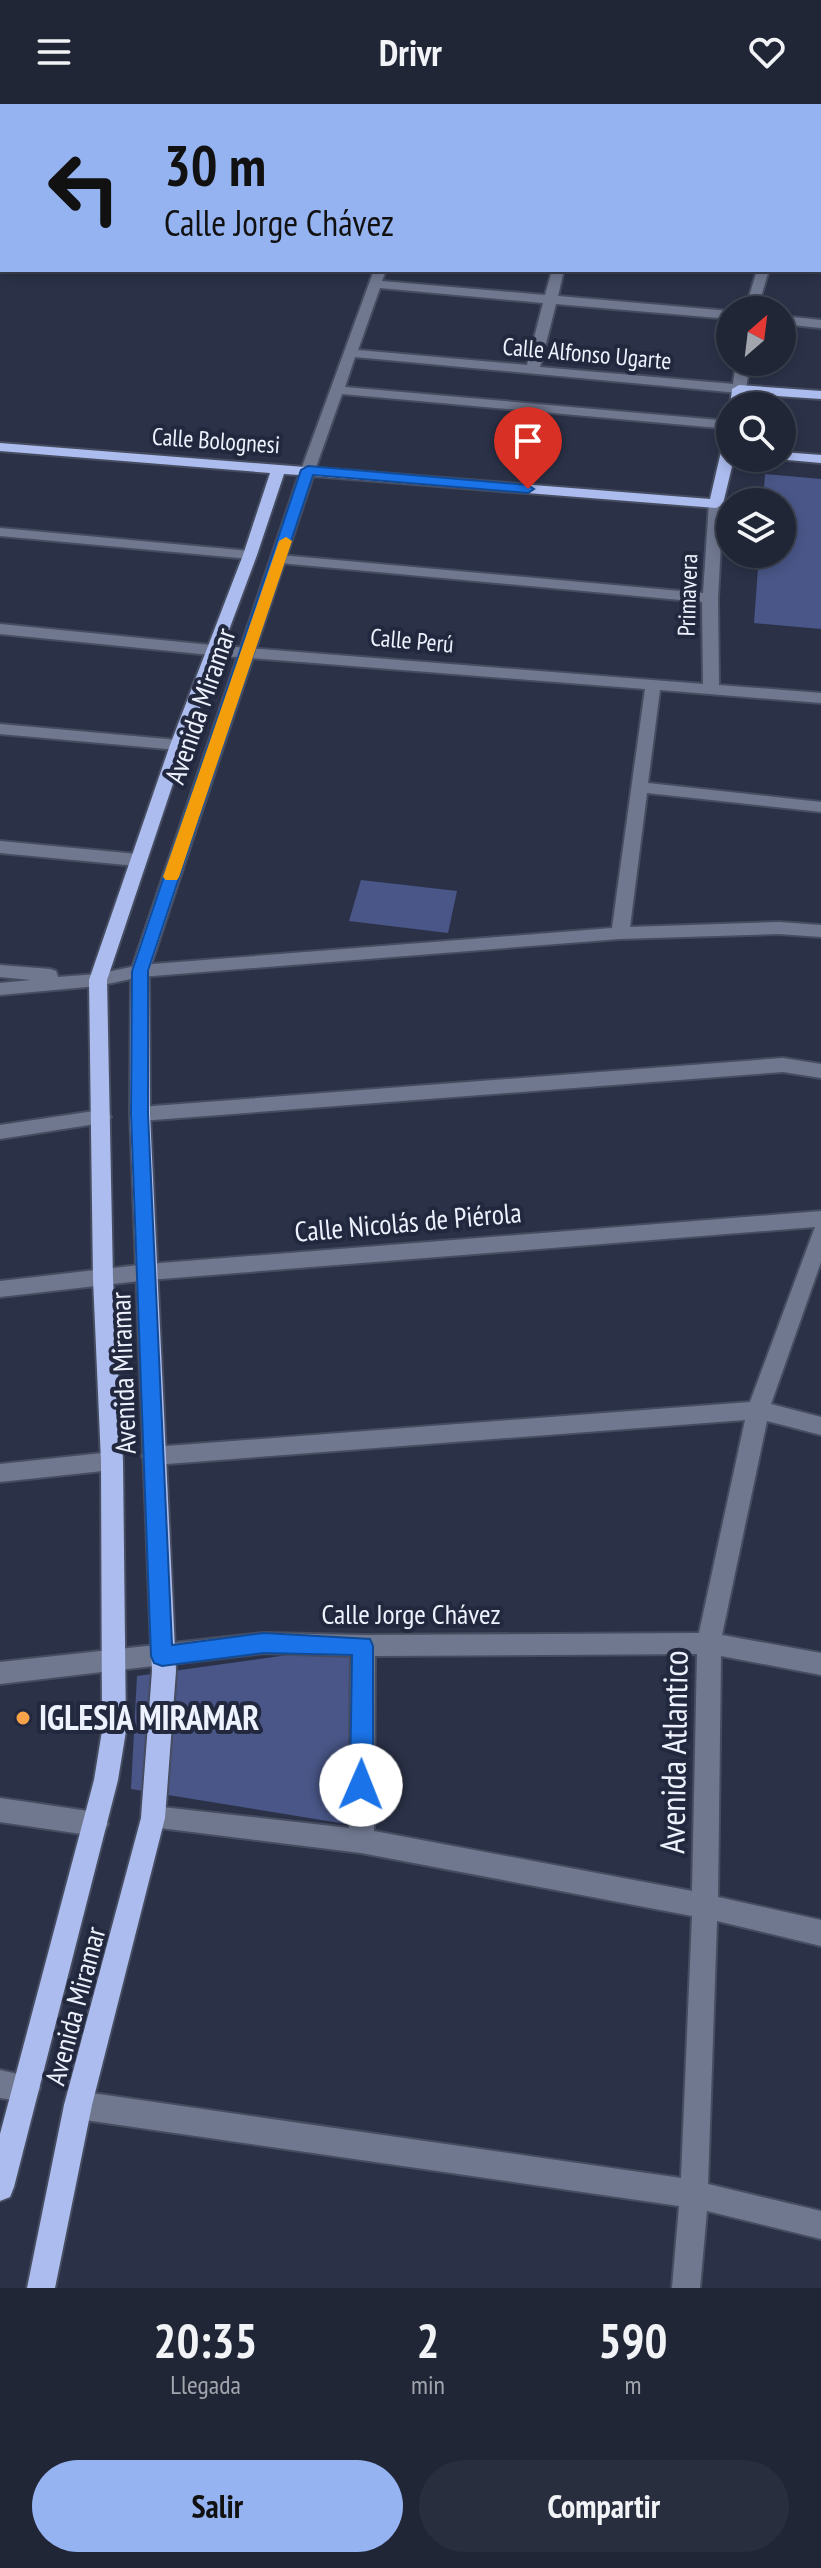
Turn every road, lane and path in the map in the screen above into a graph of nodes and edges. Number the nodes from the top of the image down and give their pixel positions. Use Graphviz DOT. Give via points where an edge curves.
graph roads {
  1 [pos="558,272"];
  2 [pos="762,272"];
  3 [pos="377,277"];
  4 [pos="755,296"];
  5 [pos="552,298"];
  6 [pos="716,314"];
  7 [pos="796,321"];
  8 [pos="821,324"];
  9 [pos="350,353"];
  10 [pos="532,372"];
  11 [pos="741,376"];
  12 [pos="739,389"];
  13 [pos="338,390"];
  14 [pos="738,392"];
  15 [pos="821,395"];
  16 [pos="716,424"];
  17 [pos="0,447"];
  18 [pos="796,457"];
  19 [pos="821,459"];
  20 [pos="279,468"];
  21 [pos="308,470"];
  22 [pos="716,504"];
  23 [pos="0,532"];
  24 [pos="250,555"];
  25 [pos="280,559"];
  26 [pos="710,598"];
  27 [pos="0,629"];
  28 [pos="211,650"];
  29 [pos="248,652"];
  30 [pos="653,685"];
  31 [pos="711,688"];
  32 [pos="821,698"];
  33 [pos="0,729"];
  34 [pos="178,745"];
  35 [pos="640,787"];
  36 [pos="821,807"];
  37 [pos="0,847"];
  38 [pos="137,860"];
  39 [pos="821,931"];
  40 [pos="620,933"];
  41 [pos="0,971"];
  42 [pos="140,971"];
  43 [pos="98,980"];
  44 [pos="0,989"];
  45 [pos="821,1071"];
  46 [pos="140,1114"];
  47 [pos="101,1117"];
  48 [pos="0,1132"];
  49 [pos="820,1235"];
  50 [pos="148,1272"];
  51 [pos="103,1279"];
  52 [pos="0,1289"];
  53 [pos="758,1410"];
  54 [pos="821,1426"];
  55 [pos="153,1456"];
  56 [pos="112,1461"];
  57 [pos="0,1473"];
  58 [pos="709,1643"];
  59 [pos="363,1646"];
  60 [pos="162,1656"];
  61 [pos="113,1660"];
  62 [pos="821,1664"];
  63 [pos="0,1673"];
  64 [pos="0,1810"];
  65 [pos="153,1818"];
  66 [pos="95,1824"];
  67 [pos="361,1841"];
  68 [pos="705,1906"];
  69 [pos="821,1933"];
  70 [pos="13,2086"];
  71 [pos="78,2105"];
  72 [pos="0,2187"];
  73 [pos="694,2194"];
  74 [pos="821,2225"];
  75 [pos="41,2288"];
  76 [pos="686,2288"];
  1 -- 5 [label="street"];
  2 -- 4 [label="street"];
  3 -- 5 [label="street"];
  3 -- 9 [label="street"];
  5 -- 6 [label="street"];
  5 -- 10 [label="street"];
  7 -- 8 [label="street"];
  9 -- 10 [label="street, Calle Alfonso Ugarte"];
  9 -- 13 [label="street"];
  10 -- 12 [label="street, Calle Alfonso Ugarte"];
  11 -- 12 [label="street"];
  12 -- 14 [label="main road"];
  12 -- 15 [label="main road, Calle Alfonso Ugarte"];
  13 -- 16 [label="street"];
  13 -- 21 [label="street"];
  17 -- 20 [label="main road, Calle Bolognesi"];
  18 -- 19 [label="main road"];
  20 -- 21 [label="main road, Calle Bolognesi"];
  20 -- 24 [label="main road, Avenida Miramar"];
  21 -- 22 [label="main road, Calle Bolognesi"];
  21 -- 25 [label="main road, Avenida Miramar"];
  22 -- 26 [label="street, Primavera"];
  23 -- 24 [label="street"];
  24 -- 28 [label="main road, Avenida Miramar"];
  25 -- 26 [label="street"];
  25 -- 29 [label="main road, Avenida Miramar"];
  26 -- 31 [label="street, Primavera"];
  27 -- 28 [label="street, Calle Perú"];
  28 -- 29 [label="street, Calle Perú"];
  28 -- 34 [label="main road, Avenida Miramar"];
  29 -- 30 [label="street, Calle Perú"];
  29 -- 42 [label="main road, Avenida Miramar"];
  30 -- 31 [label="street, Calle Perú"];
  30 -- 35 [label="street"];
  31 -- 32 [label="street, Calle Perú"];
  33 -- 34 [label="street"];
  34 -- 38 [label="main road, Avenida Miramar"];
  35 -- 36 [label="street"];
  35 -- 40 [label="street"];
  37 -- 38 [label="street"];
  38 -- 43 [label="main road, Avenida Miramar"];
  39 -- 40 [label="street"];
  40 -- 42 [label="street"];
  41 -- 43 [label="street"];
  42 -- 43 [label="street"];
  42 -- 46 [label="main road, Avenida Miramar"];
  43 -- 44 [label="street"];
  43 -- 47 [label="main road, Avenida Miramar"];
  45 -- 46 [label="street" via="783,1065"];
  46 -- 50 [label="main road, Avenida Miramar"];
  47 -- 48 [label="street"];
  47 -- 51 [label="main road, Avenida Miramar"];
  49 -- 50 [label="street, Calle Nicolás de Piérola"];
  49 -- 53 [label="street, Avenida Atlantico"];
  50 -- 51 [label="street, Calle Nicolás de Piérola"];
  50 -- 55 [label="main road, Avenida Miramar"];
  51 -- 52 [label="street, Calle Nicolás de Piérola"];
  51 -- 56 [label="main road, Avenida Miramar"];
  53 -- 54 [label="street"];
  53 -- 55 [label="street"];
  53 -- 58 [label="street, Avenida Atlantico"];
  55 -- 60 [label="main road, Avenida Miramar"];
  56 -- 57 [label="street"];
  56 -- 61 [label="main road, Avenida Miramar"];
  58 -- 59 [label="street, Calle Jorge Chávez"];
  58 -- 62 [label="street, Calle Jorge Chávez"];
  58 -- 68 [label="street, Avenida Atlantico"];
  59 -- 60 [label="street, Calle Jorge Chávez" via="264,1643"];
  59 -- 67 [label="street"];
  60 -- 61 [label="street, Calle Jorge Chávez"];
  60 -- 65 [label="main road, Avenida Miramar"];
  61 -- 63 [label="street, Calle Jorge Chávez"];
  61 -- 66 [label="main road, Avenida Miramar" via="114,1731"];
  64 -- 66 [label="street"];
  65 -- 67 [label="street"];
  65 -- 71 [label="main road, Avenida Miramar"];
  66 -- 70 [label="main road, Avenida Miramar"];
  67 -- 68 [label="street"];
  68 -- 69 [label="street"];
  68 -- 73 [label="street, Avenida Atlantico"];
  70 -- 72 [label="main road, Avenida Miramar"];
  71 -- 73 [label="street"];
  71 -- 75 [label="main road, Avenida Miramar"];
  73 -- 74 [label="street"];
  73 -- 76 [label="street, Avenida Atlantico"];
}
